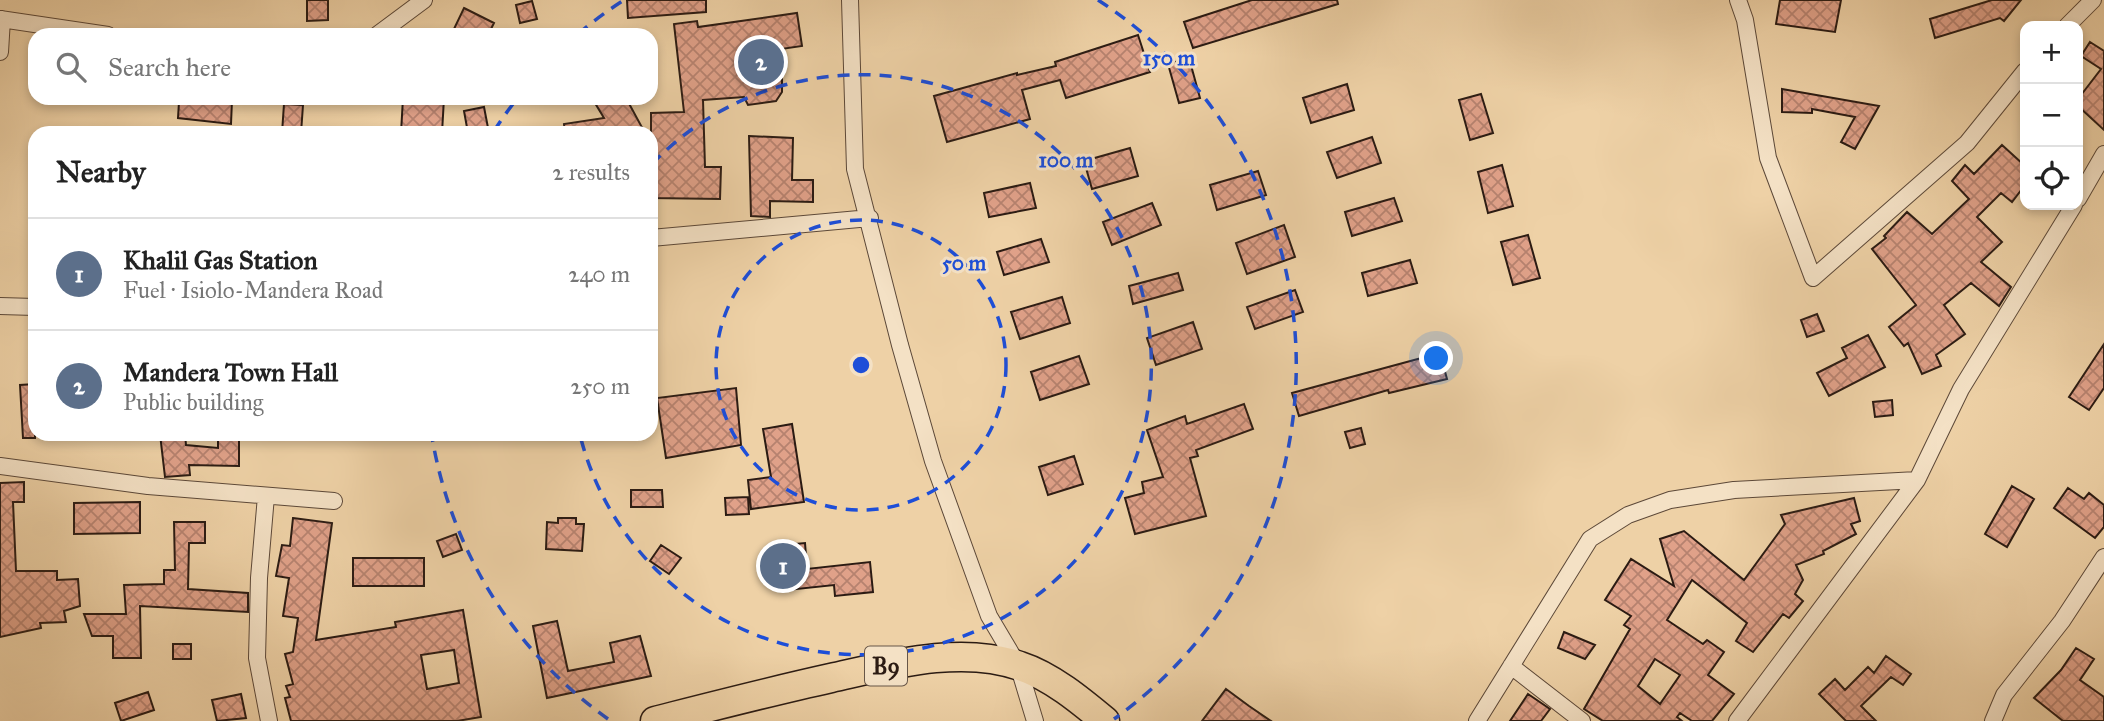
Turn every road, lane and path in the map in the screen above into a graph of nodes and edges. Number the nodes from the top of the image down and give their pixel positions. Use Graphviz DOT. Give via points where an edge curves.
graph roads {
  1 [pos="850,0"];
  2 [pos="1738,0"];
  3 [pos="2091,0"];
  4 [pos="420,1"];
  5 [pos="1,19"];
  6 [pos="2072,21"];
  7 [pos="61,28"];
  8 [pos="386,28"];
  9 [pos="0,52"];
  10 [pos="2020,77"];
  11 [pos="2104,154"];
  12 [pos="2083,190"];
  13 [pos="2071,210"];
  14 [pos="870,218"];
  15 [pos="658,237"];
  16 [pos="0,306"];
  17 [pos="28,307"];
  18 [pos="0,466"];
  19 [pos="1917,480"];
  20 [pos="266,496"];
  21 [pos="334,501"];
  22 [pos="2104,557"];
  23 [pos="1018,665"];
  24 [pos="1511,666"];
  25 [pos="269,721"];
  26 [pos="655,721"];
  27 [pos="1035,721"];
  28 [pos="1105,721"];
  29 [pos="1477,721"];
  30 [pos="1582,721"];
  31 [pos="1737,721"];
  32 [pos="1993,721"];
  1 -- 14 [label="street" via="855,169"];
  2 -- 10 [label="street" via="1768,158 1813,278 1967,143"];
  3 -- 6 [label="street"];
  4 -- 8 [label="street"];
  5 -- 7 [label="street"];
  5 -- 9 [label="street"];
  11 -- 12 [label="street"];
  13 -- 19 [label="street" via="1961,389"];
  14 -- 15 [label="street"];
  14 -- 23 [label="street" via="933,461 989,616"];
  16 -- 17 [label="street"];
  18 -- 20 [label="street"];
  19 -- 24 [label="street" via="1734,491 1670,500 1628,515 1590,539"];
  19 -- 31 [label="street"];
  20 -- 21 [label="street"];
  20 -- 25 [label="street" via="257,658"];
  22 -- 32 [label="street" via="2062,621 2004,695"];
  23 -- 26 [label="highway, B9" via="951,656 911,661"];
  23 -- 27 [label="street"];
  23 -- 28 [label="highway, B9"];
  24 -- 29 [label="street"];
  24 -- 30 [label="street"];
}
